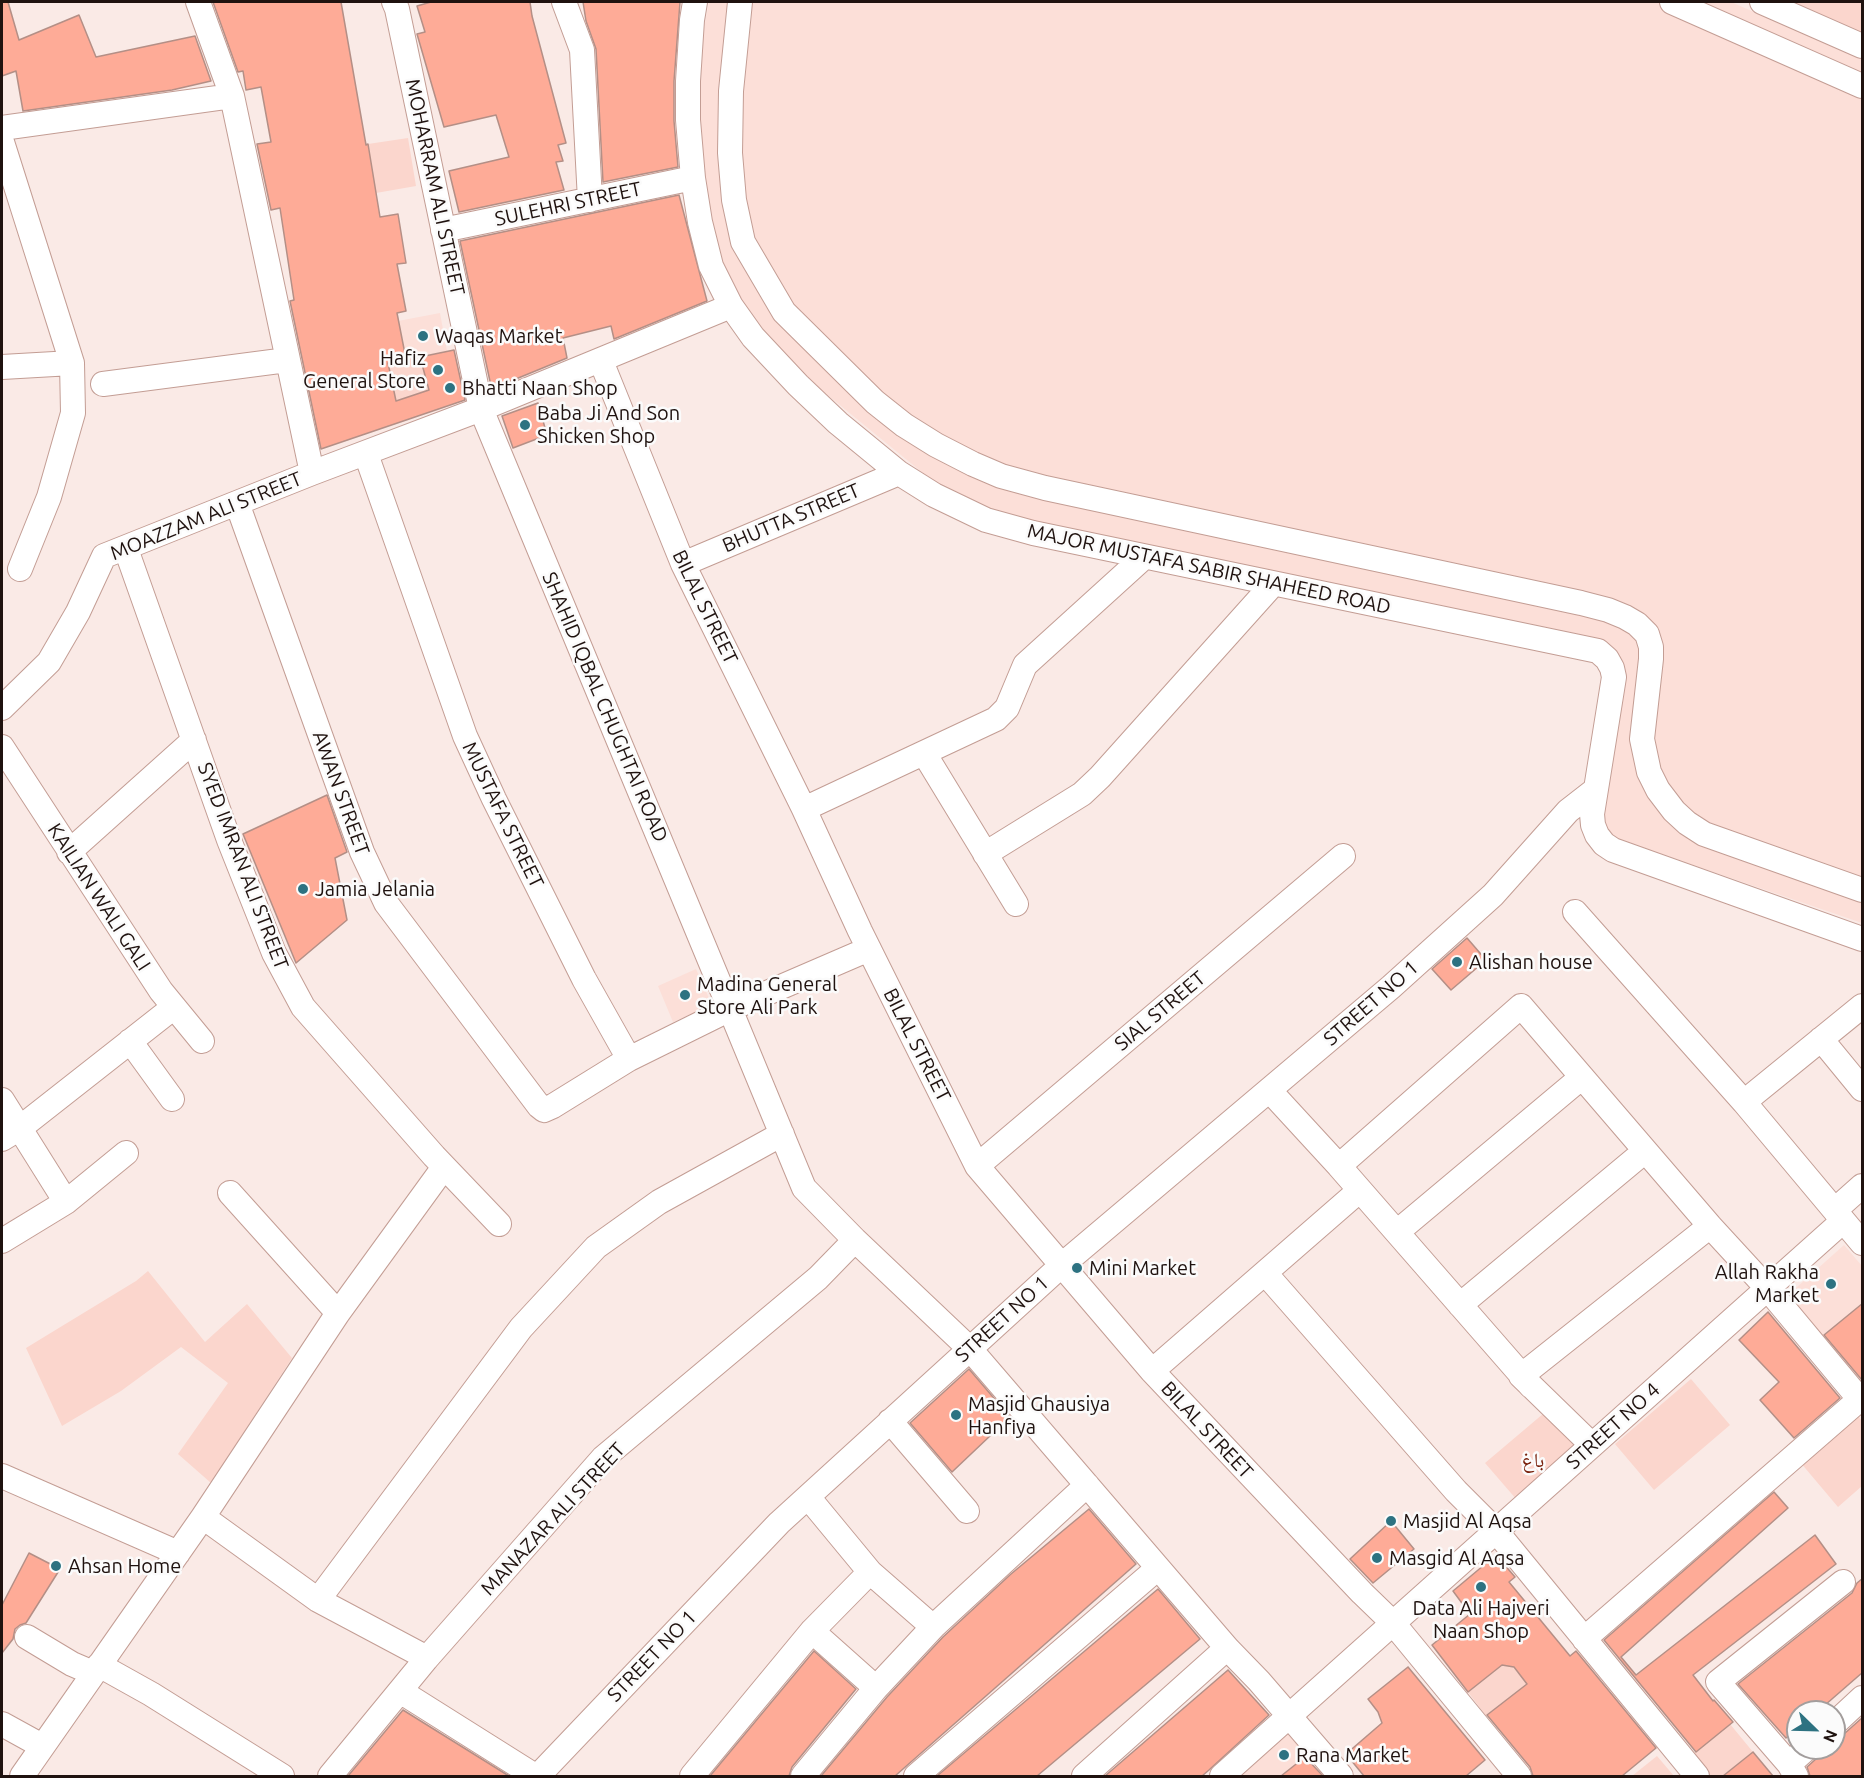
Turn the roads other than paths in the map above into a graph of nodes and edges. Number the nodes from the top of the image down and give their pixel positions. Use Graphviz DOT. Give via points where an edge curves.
graph roads {
  1 [pos="198,2"];
  2 [pos="394,2"];
  3 [pos="564,2"];
  4 [pos="695,2"];
  5 [pos="740,2"];
  6 [pos="1671,2"];
  7 [pos="1762,2"];
  8 [pos="1863,46"];
  9 [pos="1863,86"];
  10 [pos="232,96"];
  11 [pos="2,128"];
  12 [pos="2,142"];
  13 [pos="693,178"];
  14 [pos="590,200"];
  15 [pos="444,230"];
  16 [pos="731,306"];
  17 [pos="287,360"];
  18 [pos="601,361"];
  19 [pos="72,363"];
  20 [pos="2,367"];
  21 [pos="103,384"];
  22 [pos="481,409"];
  23 [pos="366,454"];
  24 [pos="312,473"];
  25 [pos="899,473"];
  26 [pos="237,502"];
  27 [pos="126,549"];
  28 [pos="1144,557"];
  29 [pos="683,564"];
  30 [pos="20,569"];
  31 [pos="1273,584"];
  32 [pos="2,708"];
  33 [pos="194,740"];
  34 [pos="2,747"];
  35 [pos="924,753"];
  36 [pos="1595,790"];
  37 [pos="804,809"];
  38 [pos="69,852"];
  39 [pos="985,855"];
  40 [pos="1343,856"];
  41 [pos="1863,890"];
  42 [pos="1016,904"];
  43 [pos="1575,912"];
  44 [pos="1863,939"];
  45 [pos="869,949"];
  46 [pos="1863,1006"];
  47 [pos="174,1007"];
  48 [pos="730,1009"];
  49 [pos="1821,1039"];
  50 [pos="130,1041"];
  51 [pos="202,1041"];
  52 [pos="629,1059"];
  53 [pos="1582,1077"];
  54 [pos="1863,1089"];
  55 [pos="1270,1091"];
  56 [pos="172,1099"];
  57 [pos="2,1100"];
  58 [pos="1744,1102"];
  59 [pos="11,1133"];
  60 [pos="782,1134"];
  61 [pos="1645,1151"];
  62 [pos="126,1153"];
  63 [pos="977,1166"];
  64 [pos="1339,1166"];
  65 [pos="444,1167"];
  66 [pos="1863,1186"];
  67 [pos="1360,1190"];
  68 [pos="230,1192"];
  69 [pos="66,1202"];
  70 [pos="1839,1216"];
  71 [pos="499,1224"];
  72 [pos="1710,1226"];
  73 [pos="1397,1232"];
  74 [pos="855,1240"];
  75 [pos="2,1241"];
  76 [pos="1863,1243"];
  77 [pos="1062,1265"];
  78 [pos="1265,1273"];
  79 [pos="1767,1288"];
  80 [pos="1460,1305"];
  81 [pos="338,1313"];
  82 [pos="970,1349"];
  83 [pos="1152,1371"];
  84 [pos="1521,1376"];
  85 [pos="1861,1401"];
  86 [pos="1550,1408"];
  87 [pos="890,1421"];
  88 [pos="1592,1445"];
  89 [pos="2,1476"];
  90 [pos="1087,1485"];
  91 [pos="808,1497"];
  92 [pos="967,1510"];
  93 [pos="203,1517"];
  94 [pos="1496,1532"];
  95 [pos="177,1553"];
  96 [pos="1158,1568"];
  97 [pos="870,1572"];
  98 [pos="1843,1582"];
  99 [pos="318,1600"];
  100 [pos="1393,1623"];
  101 [pos="933,1627"];
  102 [pos="812,1631"];
  103 [pos="27,1636"];
  104 [pos="1584,1639"];
  105 [pos="1227,1648"];
  106 [pos="427,1658"];
  107 [pos="96,1669"];
  108 [pos="876,1688"];
  109 [pos="400,1691"];
  110 [pos="1863,1698"];
  111 [pos="1846,1713"];
  112 [pos="1289,1716"];
  113 [pos="2,1724"];
  114 [pos="42,1746"];
  115 [pos="1797,1763"];
  116 [pos="22,1776"];
  117 [pos="282,1776"];
  118 [pos="330,1776"];
  119 [pos="537,1776"];
  120 [pos="692,1776"];
  121 [pos="802,1776"];
  122 [pos="916,1776"];
  123 [pos="1084,1776"];
  124 [pos="1222,1776"];
  125 [pos="1341,1776"];
  126 [pos="1519,1776"];
  127 [pos="1696,1776"];
  1 -- 10 [label="street"];
  2 -- 15 [label="street, MOHARRAM ALI STREET"];
  3 -- 14 [label="street" via="582,50"];
  4 -- 13 [label="street, MAJOR MUSTAFA SABIR SHAHEED ROAD" via="688,81"];
  5 -- 41 [label="street" via="730,153 743,242 784,312 875,402 904,425 973,464 1045,488 1608,609 1625,617 1647,633 1651,647 1641,739 1649,772 1674,811 1704,834"];
  6 -- 9 [label="street"];
  7 -- 8 [label="street"];
  10 -- 11 [label="street"];
  10 -- 17 [label="street"];
  12 -- 19 [label="street"];
  13 -- 14 [label="street, SULEHRI STREET"];
  13 -- 16 [label="street, MAJOR MUSTAFA SABIR SHAHEED ROAD" via="711,266"];
  14 -- 15 [label="street, SULEHRI STREET"];
  15 -- 22 [label="street, MOHARRAM ALI STREET"];
  16 -- 18 [label="street"];
  16 -- 25 [label="street, MAJOR MUSTAFA SABIR SHAHEED ROAD" via="753,337 798,385"];
  17 -- 21 [label="street"];
  17 -- 24 [label="street"];
  18 -- 22 [label="street"];
  18 -- 29 [label="street, BILAL STREET"];
  19 -- 20 [label="street"];
  19 -- 30 [label="street" via="73,413 49,497"];
  22 -- 23 [label="street, MOAZZAM ALI STREET"];
  22 -- 48 [label="street, SHAHID IQBAL CHUGHTAI ROAD"];
  23 -- 24 [label="street, MOAZZAM ALI STREET"];
  23 -- 52 [label="street, MUSTAFA STREET" via="465,736 579,968"];
  24 -- 26 [label="street, MOAZZAM ALI STREET"];
  25 -- 28 [label="street, MAJOR MUSTAFA SABIR SHAHEED ROAD" via="986,520"];
  25 -- 29 [label="street, BHUTTA STREET"];
  26 -- 27 [label="street, MOAZZAM ALI STREET"];
  26 -- 52 [label="street, AWAN STREET" via="362,852 386,903 544,1110"];
  27 -- 32 [label="street, MOAZZAM ALI STREET" via="104,556 49,662"];
  27 -- 33 [label="street, SYED IMRAN ALI STREET"];
  28 -- 31 [label="street, MAJOR MUSTAFA SABIR SHAHEED ROAD"];
  28 -- 35 [label="street" via="1025,665 1007,708 996,719"];
  29 -- 37 [label="street, BILAL STREET"];
  31 -- 36 [label="street, MAJOR MUSTAFA SABIR SHAHEED ROAD" via="1598,651 1607,659 1614,677"];
  31 -- 39 [label="street" via="1082,794"];
  33 -- 38 [label="street"];
  33 -- 65 [label="street, SYED IMRAN ALI STREET" via="274,953 303,1007"];
  34 -- 38 [label="street, KAILIAN WALI GALI"];
  35 -- 37 [label="street"];
  35 -- 39 [label="street"];
  36 -- 44 [label="street, MAJOR MUSTAFA SABIR SHAHEED ROAD" via="1593,825 1604,844 1613,850"];
  36 -- 55 [label="street, STREET NO 1" via="1568,811 1493,895"];
  37 -- 45 [label="street, BILAL STREET"];
  38 -- 47 [label="street, KAILIAN WALI GALI"];
  39 -- 42 [label="street"];
  40 -- 63 [label="street, SIAL STREET"];
  43 -- 58 [label="street"];
  45 -- 48 [label="street"];
  45 -- 63 [label="street, BILAL STREET"];
  46 -- 49 [label="street"];
  47 -- 50 [label="street"];
  47 -- 51 [label="street, KAILIAN WALI GALI"];
  48 -- 52 [label="street"];
  48 -- 60 [label="street, SHAHID IQBAL CHUGHTAI ROAD"];
  49 -- 54 [label="street"];
  49 -- 58 [label="street"];
  50 -- 56 [label="street"];
  50 -- 59 [label="street"];
  53 -- 61 [label="street"];
  53 -- 64 [label="street" via="1521,1006"];
  53 -- 73 [label="street"];
  55 -- 64 [label="street"];
  55 -- 77 [label="street, STREET NO 1"];
  57 -- 59 [label="street"];
  58 -- 70 [label="street"];
  59 -- 69 [label="street"];
  60 -- 74 [label="street, SHAHID IQBAL CHUGHTAI ROAD" via="804,1188"];
  60 -- 99 [label="street" via="659,1202 596,1247 521,1328"];
  61 -- 72 [label="street"];
  61 -- 80 [label="street"];
  62 -- 69 [label="street"];
  63 -- 77 [label="street, BILAL STREET"];
  64 -- 67 [label="street"];
  65 -- 71 [label="street, SYED IMRAN ALI STREET"];
  65 -- 81 [label="street"];
  66 -- 70 [label="street, STREET NO 4"];
  67 -- 73 [label="street"];
  67 -- 78 [label="street"];
  68 -- 81 [label="street"];
  69 -- 75 [label="street"];
  70 -- 76 [label="street"];
  70 -- 79 [label="street, STREET NO 4"];
  72 -- 79 [label="street"];
  72 -- 84 [label="street"];
  73 -- 80 [label="street"];
  74 -- 82 [label="street, SHAHID IQBAL CHUGHTAI ROAD"];
  74 -- 106 [label="street, MANAZAR ALI STREET" via="818,1278 603,1458"];
  77 -- 82 [label="street, STREET NO 1"];
  77 -- 83 [label="street, BILAL STREET"];
  78 -- 83 [label="street"];
  78 -- 94 [label="street"];
  79 -- 85 [label="street"];
  79 -- 88 [label="street, STREET NO 4"];
  80 -- 84 [label="street"];
  81 -- 93 [label="street"];
  82 -- 87 [label="street, STREET NO 1"];
  82 -- 90 [label="street, SHAHID IQBAL CHUGHTAI ROAD"];
  83 -- 100 [label="street, BILAL STREET"];
  84 -- 86 [label="street"];
  84 -- 88 [label="street"];
  85 -- 104 [label="street"];
  87 -- 91 [label="street, STREET NO 1"];
  87 -- 92 [label="street"];
  88 -- 94 [label="street, STREET NO 4"];
  89 -- 95 [label="street"];
  90 -- 96 [label="street, SHAHID IQBAL CHUGHTAI ROAD"];
  90 -- 101 [label="street"];
  91 -- 97 [label="street"];
  91 -- 119 [label="street, STREET NO 1"];
  93 -- 95 [label="street"];
  93 -- 99 [label="street"];
  94 -- 100 [label="street, STREET NO 4"];
  94 -- 104 [label="street"];
  95 -- 107 [label="street"];
  96 -- 105 [label="street, SHAHID IQBAL CHUGHTAI ROAD"];
  96 -- 122 [label="street"];
  97 -- 101 [label="street"];
  97 -- 102 [label="street"];
  98 -- 115 [label="street" via="1718,1682"];
  99 -- 106 [label="street"];
  100 -- 112 [label="street, STREET NO 4"];
  100 -- 126 [label="street, BILAL STREET"];
  101 -- 108 [label="street"];
  102 -- 108 [label="street"];
  102 -- 120 [label="street"];
  103 -- 107 [label="street" via="72,1664"];
  104 -- 127 [label="street"];
  105 -- 112 [label="street, SHAHID IQBAL CHUGHTAI ROAD"];
  105 -- 123 [label="street"];
  106 -- 109 [label="street, MANAZAR ALI STREET"];
  107 -- 114 [label="street"];
  107 -- 117 [label="street" via="151,1694"];
  108 -- 121 [label="street"];
  109 -- 118 [label="street, MANAZAR ALI STREET"];
  109 -- 119 [label="street"];
  110 -- 111 [label="street"];
  112 -- 124 [label="street, STREET NO 4"];
  112 -- 125 [label="street, SHAHID IQBAL CHUGHTAI ROAD"];
  113 -- 114 [label="street"];
  114 -- 116 [label="street"];
}
